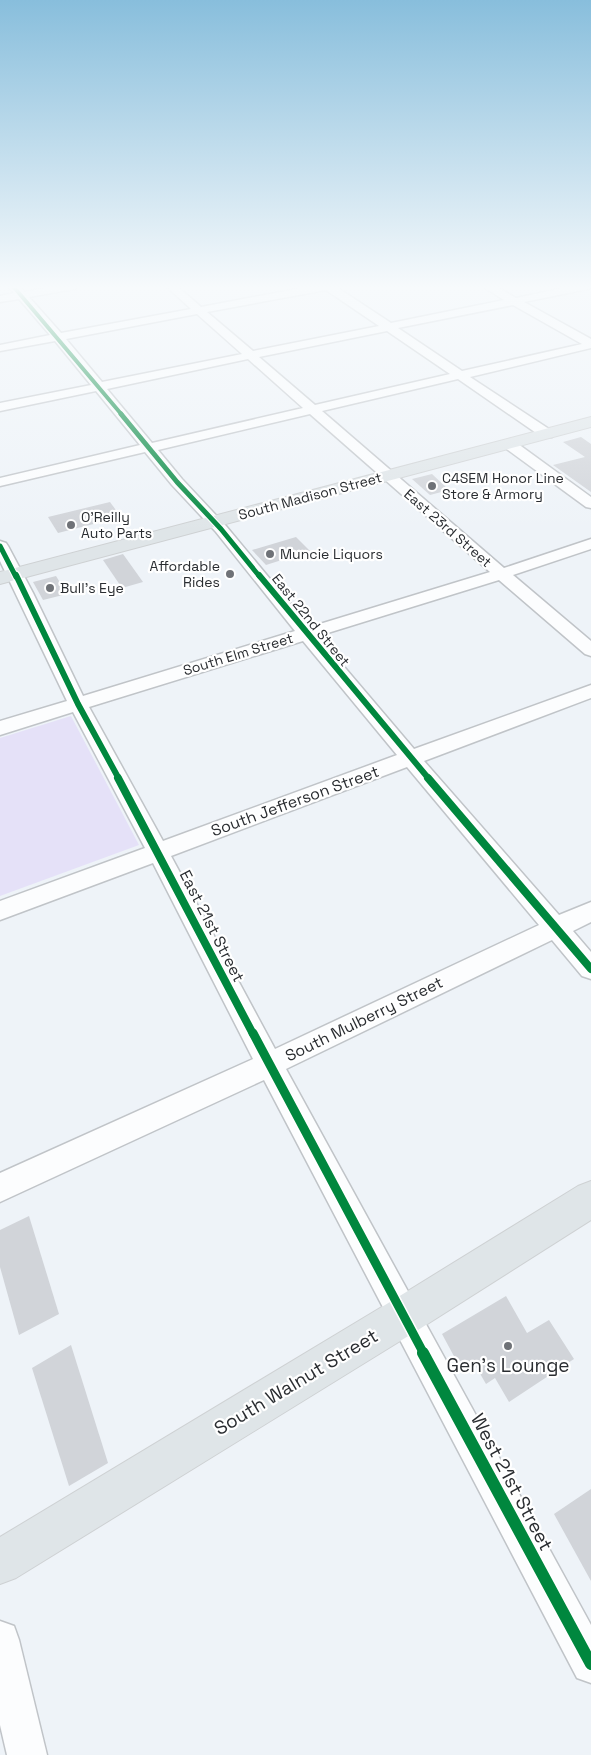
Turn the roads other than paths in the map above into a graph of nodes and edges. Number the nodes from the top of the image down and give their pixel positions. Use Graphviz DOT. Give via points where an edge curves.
graph roads {
  1 [pos="83,368"];
  2 [pos="190,368"];
  3 [pos="267,368"];
  4 [pos="450,368"];
  5 [pos="491,368"];
  6 [pos="460,375"];
  7 [pos="99,387"];
  8 [pos="0,407"];
  9 [pos="313,409"];
  10 [pos="591,422"];
  11 [pos="547,434"];
  12 [pos="509,444"];
  13 [pos="149,448"];
  14 [pos="387,476"];
  15 [pos="0,482"];
  16 [pos="591,504"];
  17 [pos="213,521"];
  18 [pos="591,544"];
  19 [pos="0,546"];
  20 [pos="501,574"];
  21 [pos="7,576"];
  22 [pos="307,632"];
  23 [pos="591,650"];
  24 [pos="591,691"];
  25 [pos="78,704"];
  26 [pos="0,728"];
  27 [pos="411,758"];
  28 [pos="158,852"];
  29 [pos="0,911"];
  30 [pos="591,911"];
  31 [pos="555,927"];
  32 [pos="591,969"];
  33 [pos="270,1064"];
  34 [pos="0,1188"];
  35 [pos="591,1199"];
  36 [pos="404,1316"];
  37 [pos="0,1562"];
  38 [pos="0,1640"];
  39 [pos="591,1664"];
  40 [pos="27,1755"];
  1 -- 7 [label="street, East 22nd Street"];
  2 -- 7 [label="street"];
  3 -- 9 [label="street, East 23rd Street"];
  4 -- 6 [label="street"];
  5 -- 6 [label="street"];
  6 -- 9 [label="street"];
  6 -- 11 [label="street"];
  7 -- 8 [label="street"];
  7 -- 13 [label="street, East 22nd Street"];
  9 -- 13 [label="street"];
  9 -- 14 [label="street, East 23rd Street"];
  10 -- 11 [label="main road, South Madison Street"];
  11 -- 12 [label="main road, South Madison Street"];
  12 -- 14 [label="main road, South Madison Street"];
  12 -- 16 [label="street"];
  13 -- 15 [label="street"];
  13 -- 17 [label="street, East 22nd Street"];
  14 -- 17 [label="main road, South Madison Street"];
  14 -- 20 [label="street, East 23rd Street"];
  17 -- 21 [label="main road, South Madison Street"];
  17 -- 22 [label="street, East 22nd Street"];
  18 -- 20 [label="street, South Elm Street"];
  19 -- 21 [label="street, East 21st Street"];
  20 -- 22 [label="street, South Elm Street"];
  20 -- 23 [label="street, East 23rd Street"];
  21 -- 25 [label="street, East 21st Street"];
  22 -- 25 [label="street, South Elm Street"];
  22 -- 27 [label="street, East 22nd Street"];
  24 -- 27 [label="street, South Jefferson Street"];
  25 -- 26 [label="street, South Elm Street"];
  25 -- 28 [label="street, East 21st Street"];
  27 -- 28 [label="street, South Jefferson Street"];
  27 -- 31 [label="street, East 22nd Street"];
  28 -- 29 [label="street, South Jefferson Street"];
  28 -- 33 [label="street, East 21st Street"];
  30 -- 31 [label="street, South Mulberry Street"];
  31 -- 32 [label="street, East 22nd Street"];
  31 -- 33 [label="street, South Mulberry Street"];
  33 -- 34 [label="street, South Mulberry Street"];
  33 -- 36 [label="street, East 21st Street"];
  35 -- 36 [label="main road, South Walnut Street"];
  36 -- 37 [label="main road, South Walnut Street"];
  36 -- 39 [label="street, West 21st Street"];
  38 -- 40 [label="street"];
}
